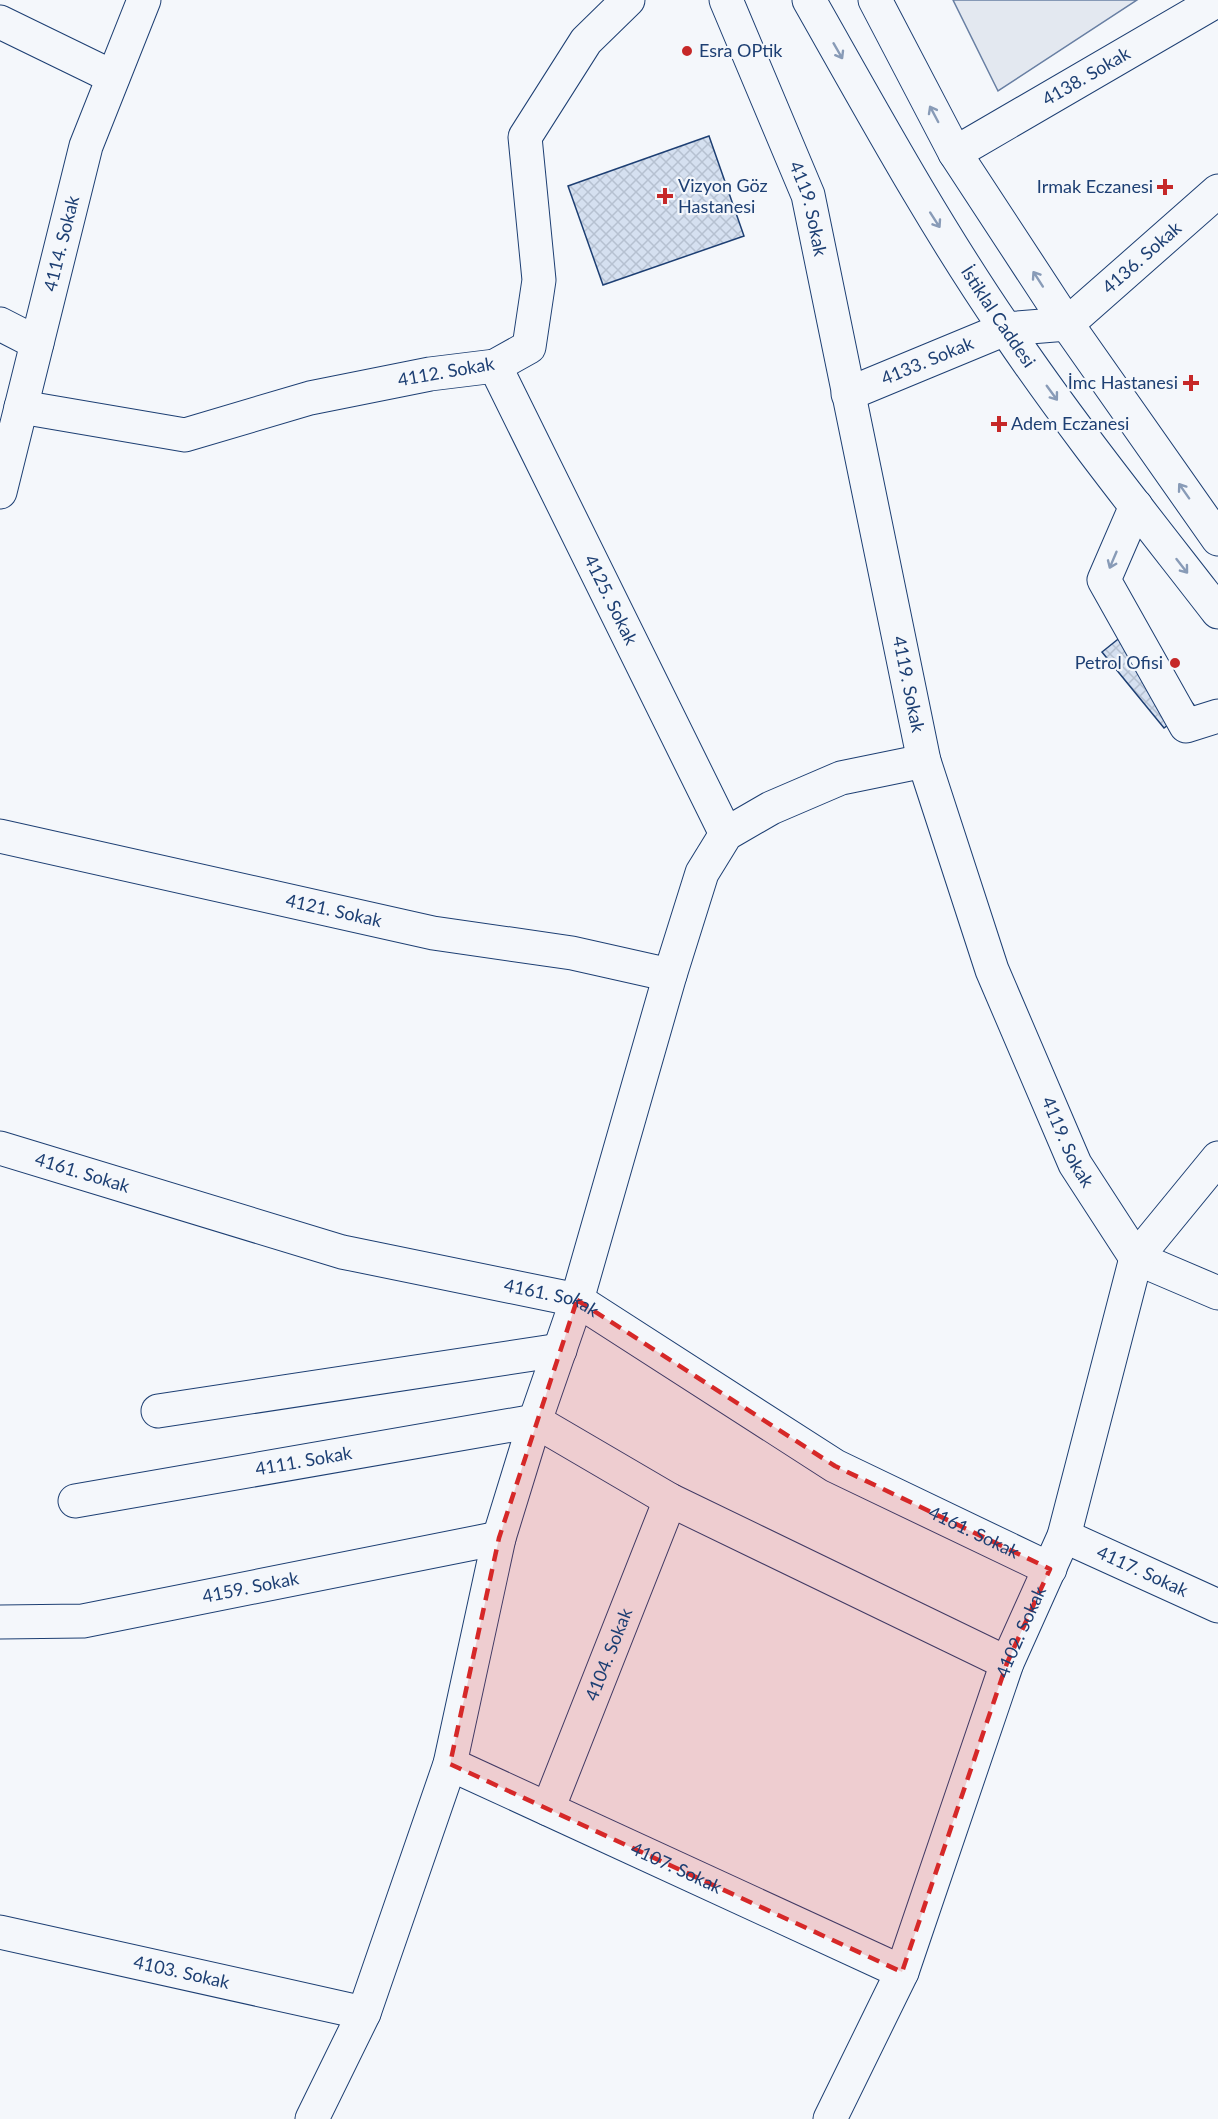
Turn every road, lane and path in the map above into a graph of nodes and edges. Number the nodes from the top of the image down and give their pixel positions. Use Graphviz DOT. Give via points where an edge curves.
graph roads {
  1 [pos="144,0"];
  2 [pos="628,0"];
  3 [pos="726,0"];
  4 [pos="809,0"];
  5 [pos="875,0"];
  6 [pos="1218,0"];
  7 [pos="0,22"];
  8 [pos="113,77"];
  9 [pos="955,153"];
  10 [pos="1218,191"];
  11 [pos="0,324"];
  12 [pos="1067,324"];
  13 [pos="1005,329"];
  14 [pos="37,343"];
  15 [pos="495,366"];
  16 [pos="848,394"];
  17 [pos="21,407"];
  18 [pos="0,492"];
  19 [pos="1136,506"];
  20 [pos="1218,539"];
  21 [pos="1218,612"];
  22 [pos="1218,716"];
  23 [pos="924,761"];
  24 [pos="726,834"];
  25 [pos="0,836"];
  26 [pos="670,975"];
  27 [pos="0,1148"];
  28 [pos="1218,1158"];
  29 [pos="1136,1258"];
  30 [pos="1218,1293"];
  31 [pos="577,1300"];
  32 [pos="560,1350"];
  33 [pos="158,1411"];
  34 [pos="535,1421"];
  35 [pos="670,1500"];
  36 [pos="75,1501"];
  37 [pos="1065,1536"];
  38 [pos="499,1538"];
  39 [pos="1050,1569"];
  40 [pos="1218,1606"];
  41 [pos="0,1622"];
  42 [pos="1007,1663"];
  43 [pos="450,1764"];
  44 [pos="548,1809"];
  45 [pos="0,1932"];
  46 [pos="902,1972"];
  47 [pos="364,2013"];
  48 [pos="312,2119"];
  49 [pos="830,2119"];
  1 -- 8 [label="street, 4114. Sokak"];
  2 -- 15 [label="street, 4112. Sokak" via="586,41 525,137 539,280 529,346"];
  3 -- 16 [label="street, 4119. Sokak" via="808,195"];
  4 -- 13 [label="street, İstiklal Caddesi, one-way" via="919,194"];
  9 -- 5 [label="street, one-way"];
  6 -- 9 [label="street, 4138. Sokak"];
  7 -- 8 [label="street"];
  8 -- 14 [label="street, 4114. Sokak" via="86,146"];
  12 -- 9 [label="street, one-way"];
  10 -- 12 [label="street, 4136. Sokak"];
  11 -- 14 [label="street"];
  12 -- 13 [label="street, 4133. Sokak"];
  20 -- 12 [label="street, one-way"];
  13 -- 16 [label="street, 4133. Sokak"];
  13 -- 19 [label="street, İstiklal Caddesi, one-way"];
  14 -- 17 [label="street, 4114. Sokak"];
  15 -- 17 [label="street, 4112. Sokak" via="430,374 310,398 185,435"];
  15 -- 24 [label="street, 4125. Sokak"];
  16 -- 23 [label="street, 4119. Sokak"];
  17 -- 18 [label="street, 4114. Sokak"];
  19 -- 21 [label="street, İstiklal Caddesi, one-way"];
  19 -- 22 [label="street, one-way" via="1104,580 1186,726"];
  23 -- 24 [label="street" via="841,778 771,808"];
  23 -- 29 [label="street, 4119. Sokak" via="992,970 1075,1164"];
  24 -- 26 [label="street" via="702,873"];
  25 -- 26 [label="street, 4121. Sokak" via="433,933 572,953"];
  26 -- 31 [label="street"];
  27 -- 31 [label="street, 4161. Sokak" via="342,1251"];
  28 -- 29 [label="street, 4102. Sokak"];
  29 -- 30 [label="street"];
  29 -- 37 [label="street, 4102. Sokak"];
  31 -- 32 [label="street"];
  31 -- 39 [label="street, 4161. Sokak" via="834,1466"];
  32 -- 33 [label="street"];
  32 -- 34 [label="street"];
  34 -- 35 [label="street"];
  34 -- 36 [label="street, 4111. Sokak"];
  34 -- 38 [label="street"];
  35 -- 42 [label="street"];
  35 -- 44 [label="street, 4104. Sokak"];
  37 -- 39 [label="street, 4102. Sokak"];
  37 -- 40 [label="street, 4117. Sokak"];
  38 -- 41 [label="street, 4159. Sokak" via="82,1621"];
  38 -- 43 [label="street"];
  39 -- 42 [label="street, 4102. Sokak"];
  42 -- 46 [label="street, 4102. Sokak"];
  43 -- 44 [label="street, 4107. Sokak"];
  43 -- 47 [label="street"];
  44 -- 46 [label="street, 4107. Sokak"];
  45 -- 47 [label="street, 4103. Sokak"];
  46 -- 49 [label="street, 4102. Sokak"];
  47 -- 48 [label="street"];
}
